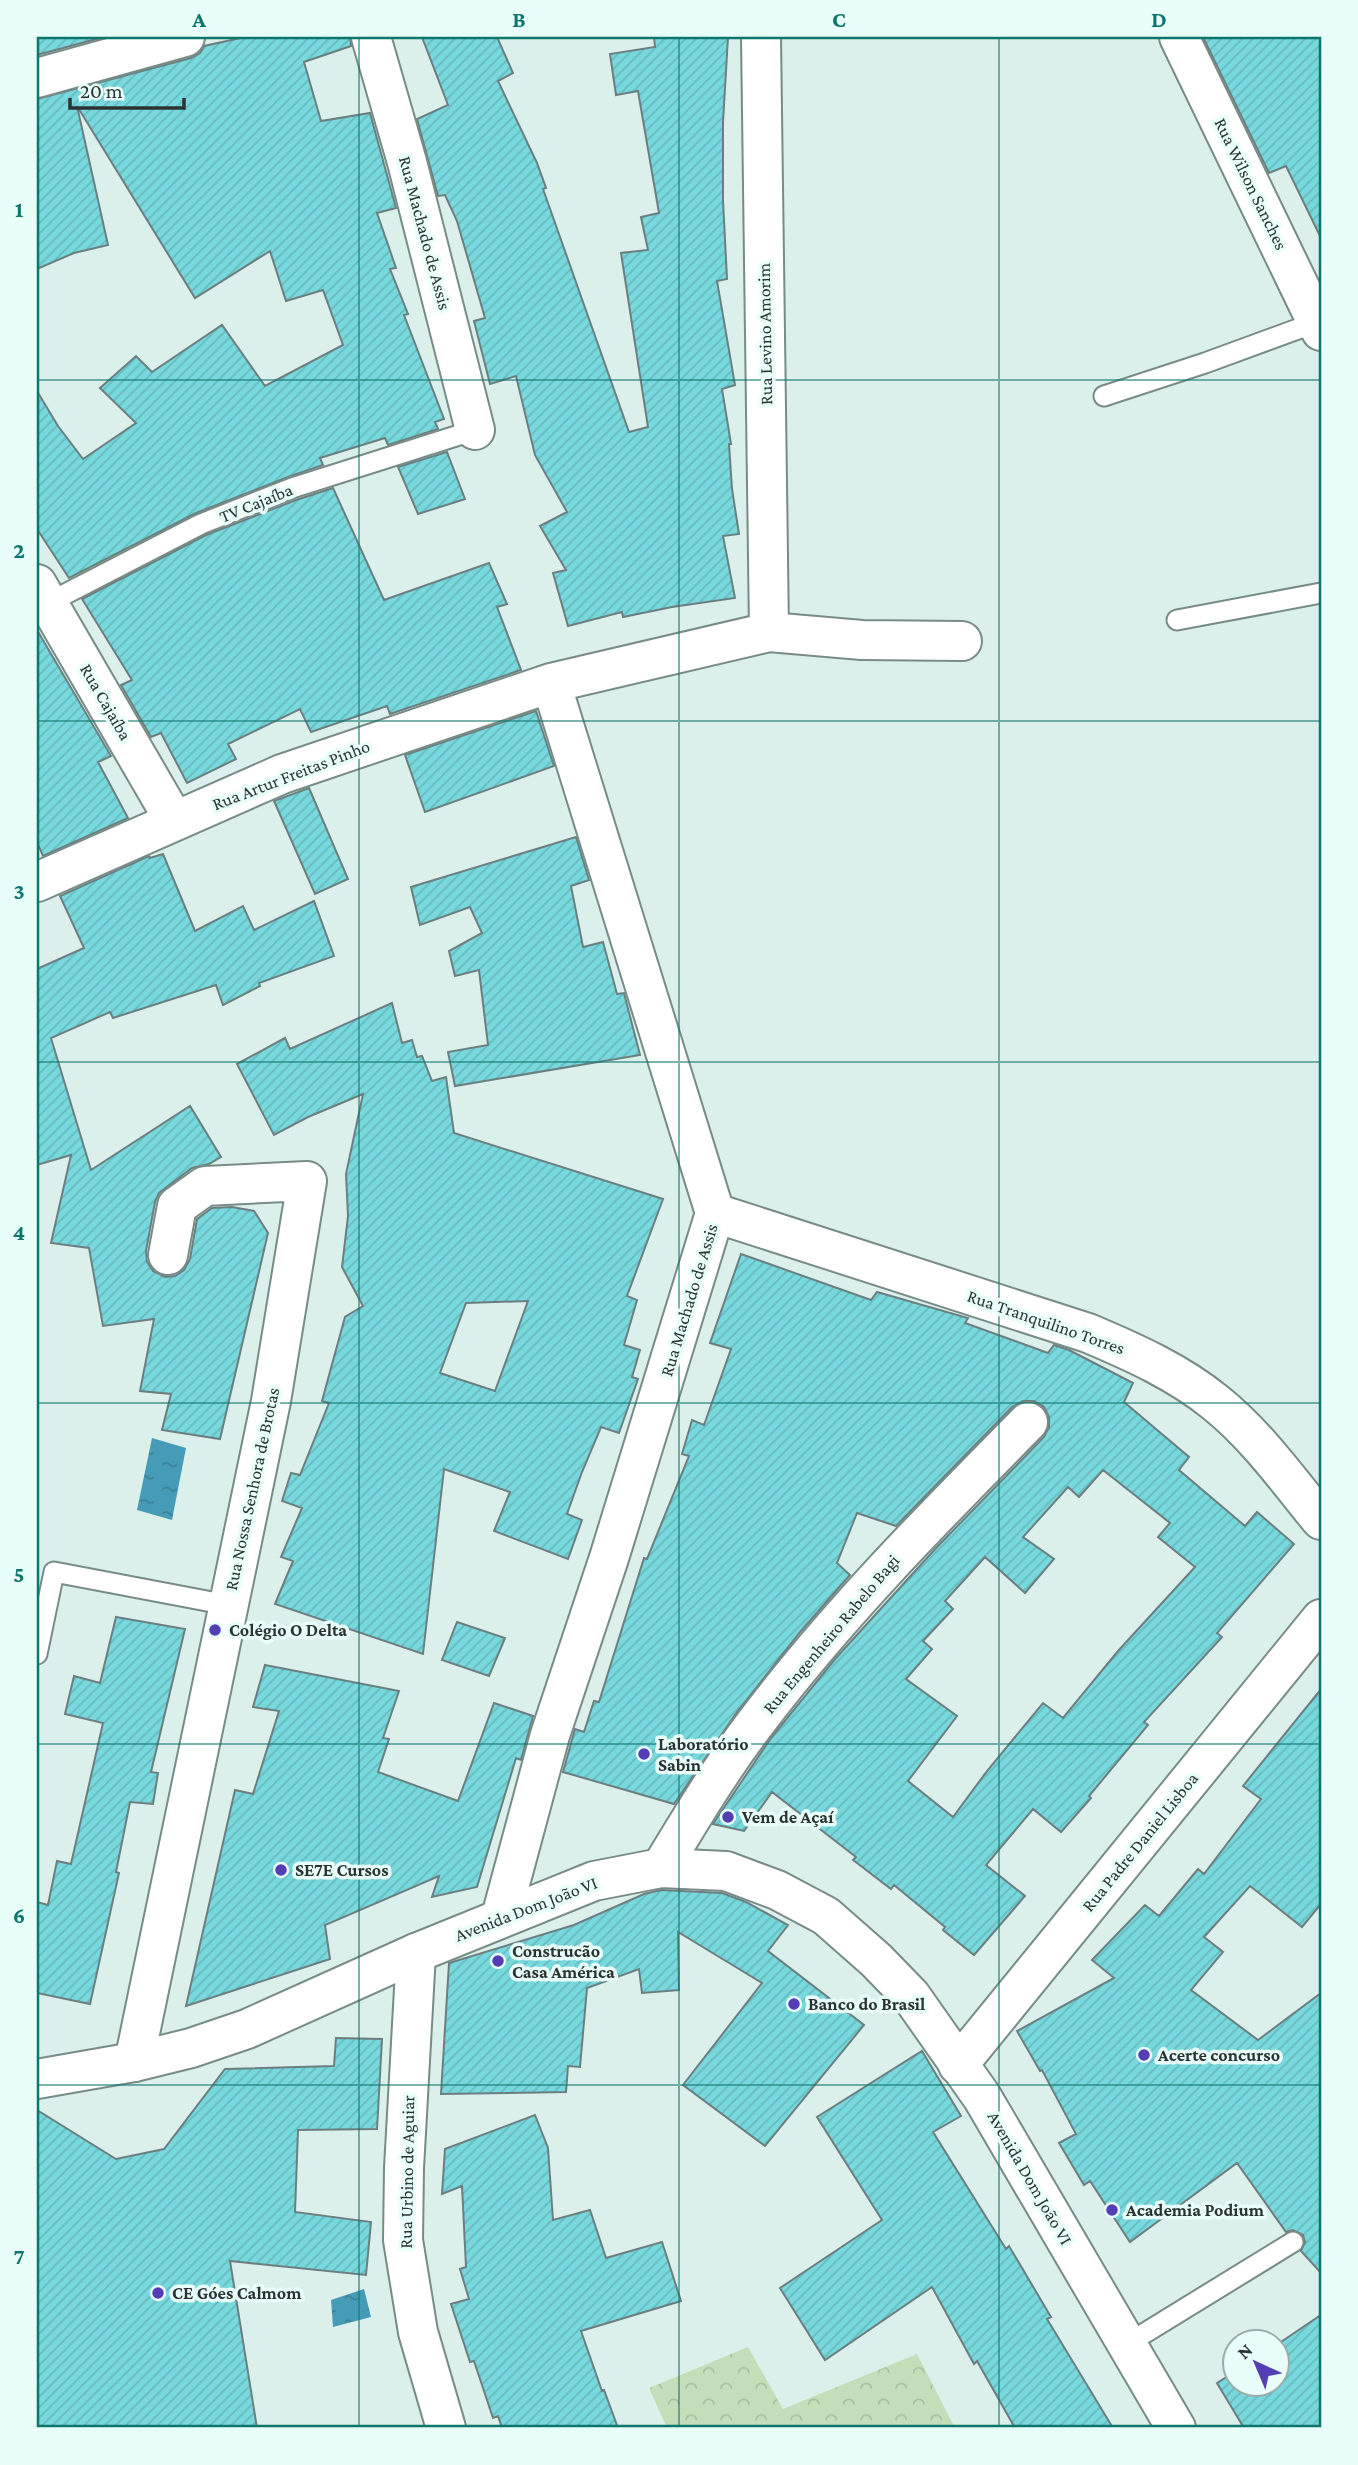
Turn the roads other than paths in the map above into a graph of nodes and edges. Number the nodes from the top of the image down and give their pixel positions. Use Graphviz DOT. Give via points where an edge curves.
graph roads {
  1 [pos="186,37"];
  2 [pos="371,37"];
  3 [pos="761,37"];
  4 [pos="1179,37"];
  5 [pos="37,78"];
  6 [pos="1319,327"];
  7 [pos="1104,396"];
  8 [pos="475,430"];
  9 [pos="1321,593"];
  10 [pos="43,594"];
  11 [pos="1177,620"];
  12 [pos="769,632"];
  13 [pos="962,641"];
  14 [pos="551,683"];
  15 [pos="174,820"];
  16 [pos="37,882"];
  17 [pos="715,1213"];
  18 [pos="168,1255"];
  19 [pos="1028,1422"];
  20 [pos="1321,1520"];
  21 [pos="228,1605"];
  22 [pos="1321,1619"];
  23 [pos="37,1654"];
  24 [pos="662,1868"];
  25 [pos="501,1917"];
  26 [pos="416,1953"];
  27 [pos="134,2062"];
  28 [pos="958,2065"];
  29 [pos="37,2079"];
  30 [pos="1293,2242"];
  31 [pos="1127,2344"];
  32 [pos="446,2428"];
  33 [pos="1176,2428"];
  1 -- 5 [label="street"];
  2 -- 8 [label="street, Rua Machado de Assis"];
  3 -- 12 [label="street, Rua Levino Amorim"];
  4 -- 6 [label="street, Rua Wilson Sanches"];
  6 -- 7 [label="lane"];
  8 -- 10 [label="lane, TV Cajaíba" via="279,493"];
  9 -- 11 [label="lane"];
  10 -- 15 [label="street, Rua Cajaíba"];
  12 -- 13 [label="street" via="862,640"];
  12 -- 14 [label="street"];
  14 -- 15 [label="street, Rua Artur Freitas Pinho" via="282,774"];
  14 -- 17 [label="street, Rua Machado de Assis"];
  15 -- 16 [label="street, Rua Artur Freitas Pinho"];
  17 -- 20 [label="street, Rua Tranquilino Torres" via="1088,1333 1137,1354 1216,1403 1251,1435"];
  17 -- 25 [label="street, Rua Machado de Assis" via="551,1735"];
  18 -- 21 [label="street, Rua Nossa Senhora de Brotas" via="177,1206 205,1186 307,1181 271,1401"];
  19 -- 24 [label="street, Rua Engenheiro Rabelo Bagi" via="913,1538 821,1642 753,1726"];
  21 -- 23 [label="lane" via="54,1572"];
  21 -- 27 [label="street, Rua Nossa Senhora de Brotas"];
  22 -- 28 [label="street, Rua Padre Daniel Lisboa"];
  24 -- 25 [label="street, Avenida Dom João VI" via="594,1881"];
  24 -- 28 [label="street, Avenida Dom João VI" via="726,1871 777,1890 826,1916 911,1996"];
  25 -- 26 [label="street, Avenida Dom João VI"];
  26 -- 27 [label="street, Avenida Dom João VI" via="247,2029"];
  26 -- 32 [label="street, Rua Urbino de Aguiar" via="403,2240 418,2332"];
  27 -- 29 [label="street, Avenida Dom João VI"];
  28 -- 31 [label="street, Avenida Dom João VI" via="982,2097"];
  30 -- 31 [label="lane"];
  31 -- 33 [label="street, Avenida Dom João VI"];
}
